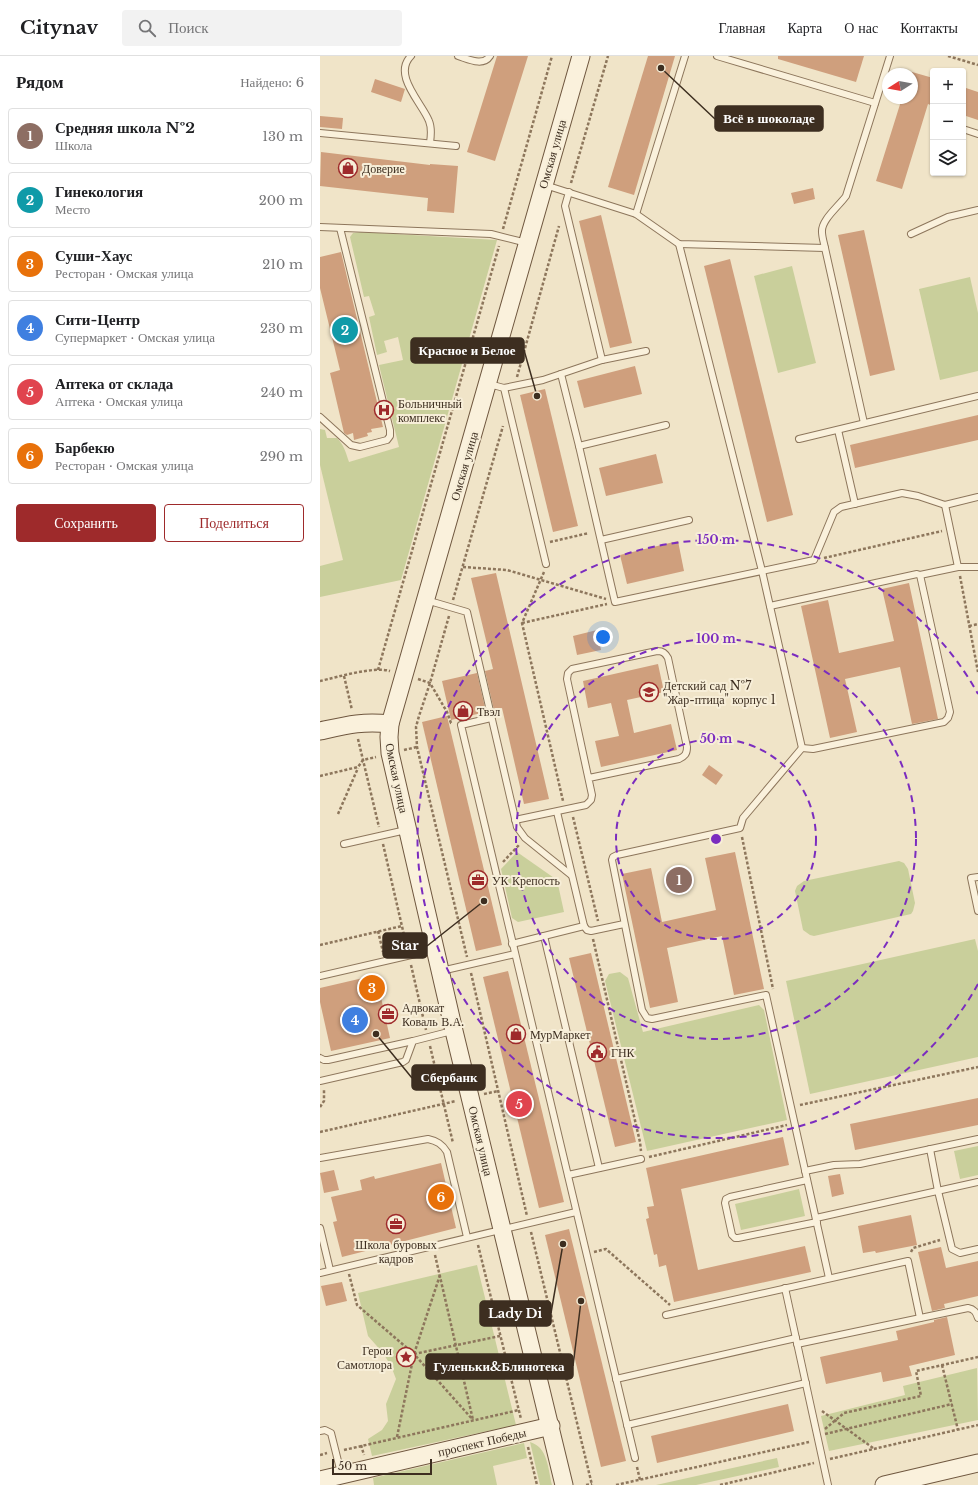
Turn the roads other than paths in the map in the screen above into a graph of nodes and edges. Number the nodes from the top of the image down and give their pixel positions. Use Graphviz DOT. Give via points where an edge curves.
graph roads {
  1 [pos="411,56"];
  2 [pos="458,56"];
  3 [pos="490,56"];
  4 [pos="581,56"];
  5 [pos="685,56"];
  6 [pos="717,56"];
  7 [pos="890,56"];
  8 [pos="875,103"];
  9 [pos="966,130"];
  10 [pos="320,133"];
  11 [pos="978,134"];
  12 [pos="430,143"];
  13 [pos="456,146"];
  14 [pos="544,184"];
  15 [pos="569,192"];
  16 [pos="978,210"];
  17 [pos="636,214"];
  18 [pos="320,227"];
  19 [pos="340,228"];
  20 [pos="911,234"];
  21 [pos="527,243"];
  22 [pos="679,244"];
  23 [pos="825,248"];
  24 [pos="646,351"];
  25 [pos="602,360"];
  26 [pos="561,374"];
  27 [pos="487,384"];
  28 [pos="504,388"];
  29 [pos="978,396"];
  30 [pos="320,417"];
  31 [pos="864,423"];
  32 [pos="666,425"];
  33 [pos="838,430"];
  34 [pos="799,439"];
  35 [pos="579,446"];
  36 [pos="978,497"];
  37 [pos="855,504"];
  38 [pos="945,505"];
  39 [pos="689,520"];
  40 [pos="601,540"];
  41 [pos="546,564"];
  42 [pos="978,566"];
  43 [pos="958,567"];
  44 [pos="762,571"];
  45 [pos="920,575"];
  46 [pos="426,600"];
  47 [pos="770,606"];
  48 [pos="491,718"];
  49 [pos="390,724"];
  50 [pos="320,731"];
  51 [pos="802,748"];
  52 [pos="589,778"];
  53 [pos="557,812"];
  54 [pos="515,820"];
  55 [pos="408,829"];
  56 [pos="344,844"];
  57 [pos="571,875"];
  58 [pos="978,877"];
  59 [pos="978,911"];
  60 [pos="624,924"];
  61 [pos="584,926"];
  62 [pos="544,936"];
  63 [pos="512,944"];
  64 [pos="435,949"];
  65 [pos="515,954"];
  66 [pos="441,971"];
  67 [pos="320,976"];
  68 [pos="454,1031"];
  69 [pos="413,1041"];
  70 [pos="320,1058"];
  71 [pos="322,1081"];
  72 [pos="978,1139"];
  73 [pos="930,1149"];
  74 [pos="320,1158"];
  75 [pos="641,1159"];
  76 [pos="599,1168"];
  77 [pos="805,1171"];
  78 [pos="568,1175"];
  79 [pos="807,1180"];
  80 [pos="978,1182"];
  81 [pos="938,1191"];
  82 [pos="576,1212"];
  83 [pos="816,1220"];
  84 [pos="320,1228"];
  85 [pos="502,1229"];
  86 [pos="467,1237"];
  87 [pos="978,1249"];
  88 [pos="330,1270"];
  89 [pos="320,1273"];
  90 [pos="829,1278"];
  91 [pos="785,1288"];
  92 [pos="666,1315"];
  93 [pos="920,1318"];
  94 [pos="978,1318"];
  95 [pos="797,1341"];
  96 [pos="616,1379"];
  97 [pos="806,1383"];
  98 [pos="627,1424"];
  99 [pos="551,1426"];
  100 [pos="320,1431"];
  101 [pos="635,1458"];
  102 [pos="978,1463"];
  103 [pos="341,1475"];
  104 [pos="320,1480"];
  105 [pos="564,1485"];
  106 [pos="828,1485"];
  107 [pos="884,1485"];
  1 -- 12 [label="lane" via="404,69 405,78 430,122"];
  2 -- 3 [label="lane" via="482,62"];
  4 -- 14 [label="main road, Омская улица"];
  5 -- 17 [label="lane"];
  6 -- 8 [label="lane"];
  7 -- 8 [label="lane"];
  8 -- 23 [label="lane" via="846,196 823,224 821,231"];
  9 -- 11 [label="lane"];
  10 -- 12 [label="lane"];
  12 -- 13 [label="lane"];
  14 -- 15 [label="lane"];
  14 -- 21 [label="main road, Омская улица"];
  15 -- 17 [label="lane"];
  15 -- 25 [label="lane" via="565,206"];
  16 -- 20 [label="lane" via="948,217"];
  17 -- 22 [label="lane"];
  18 -- 19 [label="lane"];
  19 -- 21 [label="lane" via="491,234"];
  19 -- 30 [label="lane" via="390,436 387,440 355,447"];
  21 -- 27 [label="main road, Омская улица"];
  22 -- 23 [label="lane"];
  22 -- 44 [label="lane"];
  23 -- 31 [label="lane"];
  24 -- 25 [label="lane"];
  25 -- 26 [label="lane"];
  26 -- 28 [label="lane"];
  26 -- 35 [label="lane"];
  27 -- 28 [label="lane"];
  27 -- 46 [label="main road, Омская улица"];
  28 -- 41 [label="lane"];
  29 -- 31 [label="lane"];
  31 -- 33 [label="lane"];
  32 -- 35 [label="lane"];
  33 -- 34 [label="lane"];
  33 -- 37 [label="lane"];
  35 -- 40 [label="lane"];
  36 -- 38 [label="lane"];
  37 -- 38 [label="lane" via="902,493"];
  37 -- 44 [label="lane" via="841,507 834,512 814,560"];
  38 -- 43 [label="lane"];
  39 -- 40 [label="lane"];
  40 -- 44 [label="lane" via="615,602"];
  42 -- 43 [label="lane"];
  43 -- 45 [label="lane"];
  44 -- 47 [label="lane"];
  45 -- 47 [label="lane"];
  45 -- 51 [label="lane" via="950,712 948,718 944,722 828,746"];
  46 -- 48 [label="lane" via="467,612"];
  46 -- 49 [label="main road, Омская улица"];
  47 -- 51 [label="lane"];
  48 -- 54 [label="lane"];
  48 -- 63 [label="lane" via="461,726"];
  49 -- 50 [label="main road" via="355,723"];
  49 -- 55 [label="main road, Омская улица" via="390,753"];
  51 -- 60 [label="lane" via="743,818 740,828 617,854 613,857 612,865"];
  52 -- 52 [label="lane" via="566,679 568,673 572,669 662,651 668,658 687,753 679,759"];
  52 -- 53 [label="lane" via="591,800 586,805"];
  53 -- 54 [label="lane"];
  53 -- 57 [label="lane"];
  54 -- 57 [label="lane" via="525,838"];
  55 -- 56 [label="lane"];
  55 -- 64 [label="main road, Омская улица"];
  57 -- 61 [label="lane"];
  58 -- 59 [label="lane" via="970,878"];
  60 -- 61 [label="lane" via="591,930"];
  60 -- 77 [label="lane" via="642,1010 647,1018 766,995"];
  61 -- 62 [label="lane"];
  62 -- 63 [label="lane"];
  62 -- 76 [label="lane"];
  63 -- 65 [label="lane"];
  64 -- 66 [label="main road, Омская улица"];
  64 -- 67 [label="lane"];
  65 -- 66 [label="lane"];
  65 -- 78 [label="lane"];
  66 -- 68 [label="main road, Омская улица"];
  68 -- 69 [label="lane"];
  68 -- 85 [label="main road, Омская улица"];
  69 -- 70 [label="lane" via="328,1060"];
  69 -- 71 [label="lane" via="403,1062"];
  72 -- 73 [label="lane"];
  73 -- 77 [label="lane" via="860,1164 834,1164"];
  73 -- 81 [label="lane"];
  74 -- 86 [label="lane" via="428,1139 443,1145 448,1152"];
  75 -- 76 [label="lane"];
  76 -- 78 [label="lane"];
  77 -- 79 [label="lane"];
  78 -- 82 [label="lane"];
  79 -- 83 [label="lane"];
  79 -- 83 [label="lane" via="726,1199 732,1235 738,1238"];
  80 -- 81 [label="lane"];
  81 -- 83 [label="lane"];
  81 -- 87 [label="lane" via="952,1249 960,1253"];
  82 -- 85 [label="lane"];
  82 -- 96 [label="lane"];
  83 -- 90 [label="lane"];
  84 -- 88 [label="lane"];
  85 -- 86 [label="lane"];
  85 -- 99 [label="main road, Омская улица"];
  86 -- 88 [label="lane"];
  88 -- 89 [label="lane"];
  90 -- 91 [label="lane"];
  90 -- 93 [label="lane" via="908,1261"];
  91 -- 92 [label="lane"];
  91 -- 95 [label="lane"];
  93 -- 94 [label="lane" via="968,1308 976,1312"];
  93 -- 95 [label="lane"];
  95 -- 96 [label="lane"];
  95 -- 97 [label="lane"];
  96 -- 98 [label="lane"];
  97 -- 98 [label="lane"];
  97 -- 106 [label="lane"];
  98 -- 101 [label="lane"];
  99 -- 103 [label="main road, проспект Победы"];
  99 -- 105 [label="main road, Омская улица"];
  100 -- 103 [label="lane" via="331,1433"];
  102 -- 107 [label="main road" via="924,1478"];
  103 -- 104 [label="main road, проспект Победы"];
}
